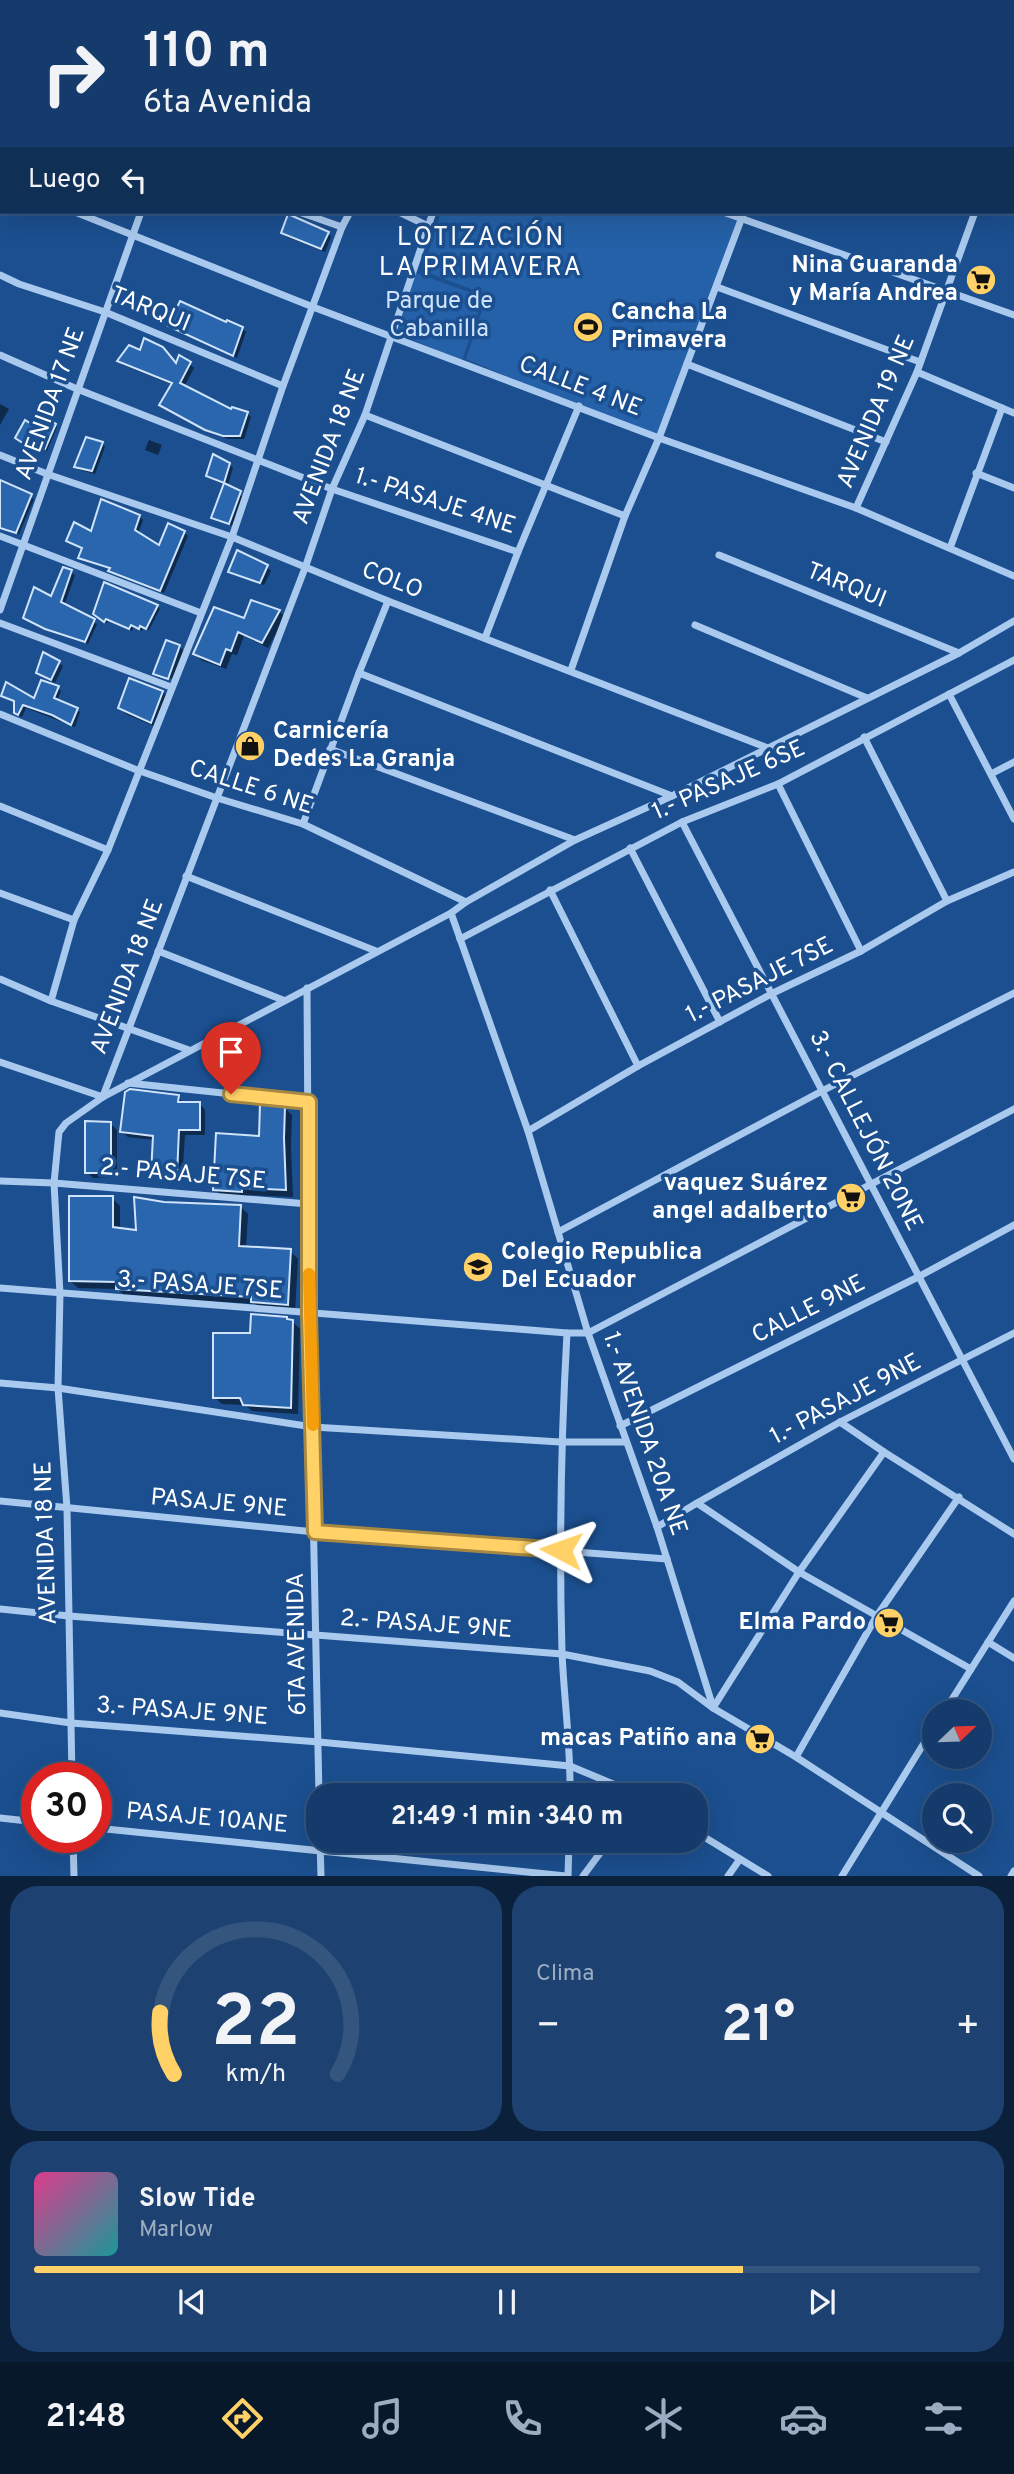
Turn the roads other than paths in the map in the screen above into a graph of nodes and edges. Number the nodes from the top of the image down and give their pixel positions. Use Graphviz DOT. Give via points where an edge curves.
graph roads {
  1 [pos="80,214"];
  2 [pos="140,214"];
  3 [pos="305,214"];
  4 [pos="349,214"];
  5 [pos="403,214"];
  6 [pos="432,214"];
  7 [pos="972,214"];
  8 [pos="743,215"];
  9 [pos="428,226"];
  10 [pos="342,227"];
  11 [pos="132,235"];
  12 [pos="0,275"];
  13 [pos="717,287"];
  14 [pos="947,292"];
  15 [pos="313,307"];
  16 [pos="104,312"];
  17 [pos="1014,315"];
  18 [pos="392,336"];
  19 [pos="0,355"];
  20 [pos="920,362"];
  21 [pos="687,364"];
  22 [pos="917,372"];
  23 [pos="283,386"];
  24 [pos="77,389"];
  25 [pos="579,406"];
  26 [pos="1002,408"];
  27 [pos="1014,413"];
  28 [pos="365,415"];
  29 [pos="659,438"];
  30 [pos="886,442"];
  31 [pos="0,455"];
  32 [pos="257,460"];
  33 [pos="976,472"];
  34 [pos="47,474"];
  35 [pos="547,484"];
  36 [pos="1014,488"];
  37 [pos="332,489"];
  38 [pos="856,508"];
  39 [pos="625,516"];
  40 [pos="0,536"];
  41 [pos="232,537"];
  42 [pos="23,544"];
  43 [pos="950,548"];
  44 [pos="518,552"];
  45 [pos="719,555"];
  46 [pos="305,568"];
  47 [pos="1014,576"];
  48 [pos="388,601"];
  49 [pos="0,610"];
  50 [pos="201,613"];
  51 [pos="1014,621"];
  52 [pos="0,623"];
  53 [pos="695,625"];
  54 [pos="485,638"];
  55 [pos="959,653"];
  56 [pos="1014,660"];
  57 [pos="571,670"];
  58 [pos="359,673"];
  59 [pos="171,687"];
  60 [pos="949,694"];
  61 [pos="867,698"];
  62 [pos="0,714"];
  63 [pos="864,737"];
  64 [pos="768,748"];
  65 [pos="330,749"];
  66 [pos="1014,762"];
  67 [pos="137,770"];
  68 [pos="991,774"];
  69 [pos="778,784"];
  70 [pos="671,796"];
  71 [pos="217,798"];
  72 [pos="0,806"];
  73 [pos="1014,819"];
  74 [pos="682,822"];
  75 [pos="303,824"];
  76 [pos="575,840"];
  77 [pos="630,848"];
  78 [pos="107,849"];
  79 [pos="1014,872"];
  80 [pos="186,876"];
  81 [pos="550,890"];
  82 [pos="0,893"];
  83 [pos="947,901"];
  84 [pos="466,902"];
  85 [pos="451,913"];
  86 [pos="75,920"];
  87 [pos="460,939"];
  88 [pos="158,951"];
  89 [pos="376,951"];
  90 [pos="861,951"];
  91 [pos="0,979"];
  92 [pos="307,988"];
  93 [pos="773,993"];
  94 [pos="1014,993"];
  95 [pos="283,1000"];
  96 [pos="51,1001"];
  97 [pos="720,1022"];
  98 [pos="129,1030"];
  99 [pos="189,1050"];
  100 [pos="0,1062"];
  101 [pos="638,1066"];
  102 [pos="127,1083"];
  103 [pos="822,1091"];
  104 [pos="103,1097"];
  105 [pos="309,1102"];
  106 [pos="1014,1109"];
  107 [pos="528,1131"];
  108 [pos="0,1181"];
  109 [pos="54,1183"];
  110 [pos="870,1184"];
  111 [pos="309,1205"];
  112 [pos="1014,1225"];
  113 [pos="558,1231"];
  114 [pos="919,1277"];
  115 [pos="0,1288"];
  116 [pos="60,1294"];
  117 [pos="309,1314"];
  118 [pos="567,1333"];
  119 [pos="588,1333"];
  120 [pos="1014,1333"];
  121 [pos="962,1360"];
  122 [pos="0,1382"];
  123 [pos="58,1388"];
  124 [pos="840,1422"];
  125 [pos="620,1426"];
  126 [pos="313,1427"];
  127 [pos="560,1442"];
  128 [pos="626,1442"];
  129 [pos="1011,1446"];
  130 [pos="884,1452"];
  131 [pos="1014,1459"];
  132 [pos="959,1497"];
  133 [pos="0,1501"];
  134 [pos="697,1503"];
  135 [pos="67,1508"];
  136 [pos="657,1527"];
  137 [pos="315,1532"];
  138 [pos="1014,1534"];
  139 [pos="561,1550"];
  140 [pos="667,1559"];
  141 [pos="799,1572"];
  142 [pos="1014,1601"];
  143 [pos="0,1609"];
  144 [pos="69,1616"];
  145 [pos="876,1617"];
  146 [pos="317,1636"];
  147 [pos="988,1642"];
  148 [pos="562,1654"];
  149 [pos="1014,1658"];
  150 [pos="971,1669"];
  151 [pos="952,1699"];
  152 [pos="713,1708"];
  153 [pos="0,1713"];
  154 [pos="71,1723"];
  155 [pos="318,1742"];
  156 [pos="922,1746"];
  157 [pos="796,1757"];
  158 [pos="72,1762"];
  159 [pos="570,1766"];
  160 [pos="320,1783"];
  161 [pos="570,1783"];
  162 [pos="611,1783"];
  163 [pos="881,1813"];
  164 [pos="0,1818"];
  165 [pos="21,1820"];
  166 [pos="112,1829"];
  167 [pos="708,1839"];
  168 [pos="306,1844"];
  169 [pos="73,1853"];
  170 [pos="320,1853"];
  171 [pos="386,1853"];
  172 [pos="568,1853"];
  173 [pos="600,1853"];
  174 [pos="740,1859"];
  175 [pos="1014,1871"];
  176 [pos="74,1875"];
  177 [pos="321,1875"];
  178 [pos="567,1875"];
  179 [pos="583,1875"];
  180 [pos="728,1875"];
  181 [pos="768,1875"];
  182 [pos="842,1875"];
  183 [pos="979,1875"];
  184 [pos="1011,1875"];
  1 -- 11 [label="street, CALLE 4 NE"];
  2 -- 11 [label="street, AVENIDA 17 NE"];
  3 -- 10 [label="street"];
  4 -- 10 [label="street"];
  5 -- 9 [label="street"];
  6 -- 9 [label="street, AVENIDA 18 NE"];
  7 -- 14 [label="street, AVENIDA 19 NE"];
  8 -- 13 [label="street"];
  8 -- 14 [label="street"];
  9 -- 18 [label="street, AVENIDA 18 NE"];
  10 -- 15 [label="street"];
  11 -- 15 [label="street, CALLE 4 NE"];
  11 -- 16 [label="street, AVENIDA 17 NE"];
  12 -- 16 [label="street, TARQUI"];
  13 -- 20 [label="street"];
  13 -- 21 [label="street"];
  14 -- 17 [label="street"];
  14 -- 20 [label="street, AVENIDA 19 NE"];
  15 -- 18 [label="street, CALLE 4 NE"];
  15 -- 23 [label="street"];
  16 -- 23 [label="street, TARQUI"];
  16 -- 24 [label="street, AVENIDA 17 NE"];
  18 -- 25 [label="street, CALLE 4 NE"];
  18 -- 28 [label="street, AVENIDA 18 NE"];
  19 -- 24 [label="street, 1.- PASAJE 4NE"];
  20 -- 22 [label="street, AVENIDA 19 NE"];
  21 -- 29 [label="street"];
  21 -- 30 [label="street"];
  22 -- 26 [label="street"];
  22 -- 30 [label="street, AVENIDA 19 NE"];
  23 -- 32 [label="street"];
  24 -- 32 [label="street, 1.- PASAJE 4NE"];
  24 -- 34 [label="street, AVENIDA 17 NE"];
  25 -- 29 [label="street, CALLE 4 NE"];
  25 -- 35 [label="street, 1.- PASAJE 4NE"];
  26 -- 27 [label="street"];
  26 -- 33 [label="street"];
  28 -- 35 [label="street"];
  28 -- 37 [label="street, AVENIDA 18 NE"];
  29 -- 38 [label="street, CALLE 4 NE"];
  29 -- 39 [label="street"];
  30 -- 38 [label="street, AVENIDA 19 NE"];
  31 -- 34 [label="street, COLO"];
  32 -- 37 [label="street, 1.- PASAJE 4NE"];
  32 -- 41 [label="street"];
  33 -- 36 [label="street"];
  33 -- 43 [label="street"];
  34 -- 41 [label="street, COLO"];
  34 -- 42 [label="street, AVENIDA 17 NE"];
  35 -- 39 [label="street"];
  35 -- 44 [label="street, 1.- PASAJE 4NE"];
  37 -- 44 [label="street, 1.- PASAJE 4NE"];
  37 -- 46 [label="street, AVENIDA 18 NE"];
  38 -- 43 [label="street, CALLE 4 NE"];
  39 -- 57 [label="street"];
  40 -- 42 [label="street"];
  41 -- 46 [label="street, COLO"];
  41 -- 50 [label="street"];
  42 -- 49 [label="street, AVENIDA 17 NE"];
  42 -- 50 [label="street"];
  43 -- 47 [label="street, CALLE 4 NE"];
  44 -- 54 [label="street"];
  45 -- 55 [label="street, TARQUI"];
  46 -- 48 [label="street, COLO"];
  46 -- 71 [label="street, AVENIDA 18 NE"];
  48 -- 54 [label="street, COLO"];
  48 -- 58 [label="street"];
  50 -- 59 [label="street"];
  51 -- 55 [label="street"];
  52 -- 59 [label="street"];
  53 -- 61 [label="street"];
  54 -- 57 [label="street, COLO"];
  55 -- 61 [label="street"];
  56 -- 60 [label="street, 1.- PASAJE 6SE"];
  57 -- 64 [label="street, COLO"];
  58 -- 65 [label="street"];
  58 -- 70 [label="street"];
  59 -- 67 [label="street"];
  60 -- 63 [label="street, 1.- PASAJE 6SE"];
  60 -- 68 [label="street"];
  61 -- 64 [label="street"];
  62 -- 67 [label="street, CALLE 6 NE"];
  63 -- 69 [label="street, 1.- PASAJE 6SE"];
  63 -- 83 [label="street"];
  64 -- 70 [label="street"];
  65 -- 75 [label="street"];
  65 -- 76 [label="street"];
  66 -- 68 [label="street"];
  67 -- 71 [label="street, CALLE 6 NE"];
  67 -- 78 [label="street"];
  68 -- 73 [label="street"];
  69 -- 74 [label="street, 1.- PASAJE 6SE"];
  69 -- 90 [label="street"];
  70 -- 76 [label="street"];
  71 -- 75 [label="street, CALLE 6 NE"];
  71 -- 80 [label="street, AVENIDA 18 NE"];
  72 -- 78 [label="street"];
  74 -- 77 [label="street, 1.- PASAJE 6SE"];
  74 -- 93 [label="street, 3.- CALLEJÓN 20NE"];
  75 -- 84 [label="street, CALLE 6 NE"];
  76 -- 84 [label="street"];
  77 -- 81 [label="street, 1.- PASAJE 6SE"];
  77 -- 97 [label="street"];
  78 -- 86 [label="street"];
  79 -- 83 [label="street, 1.- PASAJE 7SE"];
  80 -- 88 [label="street, AVENIDA 18 NE"];
  80 -- 89 [label="street"];
  81 -- 87 [label="street, 1.- PASAJE 6SE"];
  81 -- 101 [label="street"];
  82 -- 86 [label="street"];
  83 -- 90 [label="street, 1.- PASAJE 7SE"];
  84 -- 85 [label="street"];
  85 -- 87 [label="street, 1.- AVENIDA 20A NE"];
  85 -- 89 [label="street"];
  86 -- 96 [label="street"];
  87 -- 107 [label="street, 1.- AVENIDA 20A NE"];
  88 -- 95 [label="street"];
  88 -- 98 [label="street, AVENIDA 18 NE"];
  89 -- 92 [label="street"];
  90 -- 93 [label="street, 1.- PASAJE 7SE"];
  91 -- 96 [label="street"];
  92 -- 95 [label="street"];
  92 -- 105 [label="street, 6TA AVENIDA"];
  93 -- 97 [label="street, 1.- PASAJE 7SE"];
  93 -- 103 [label="street, 3.- CALLEJÓN 20NE"];
  94 -- 103 [label="street"];
  95 -- 99 [label="street"];
  96 -- 98 [label="street"];
  97 -- 101 [label="street, 1.- PASAJE 7SE"];
  98 -- 99 [label="street"];
  98 -- 104 [label="street, AVENIDA 18 NE"];
  99 -- 102 [label="street"];
  100 -- 104 [label="street"];
  101 -- 107 [label="street, 1.- PASAJE 7SE"];
  102 -- 104 [label="street"];
  102 -- 105 [label="street"];
  103 -- 110 [label="street, 3.- CALLEJÓN 20NE"];
  103 -- 113 [label="street"];
  104 -- 109 [label="street, AVENIDA 18 NE" via="59,1132"];
  105 -- 111 [label="street, 6TA AVENIDA"];
  106 -- 110 [label="street, 3.- PASAJE 7SE"];
  107 -- 113 [label="street, 1.- AVENIDA 20A NE"];
  108 -- 109 [label="street, 2.- PASAJE 7SE"];
  109 -- 111 [label="street, 2.- PASAJE 7SE"];
  109 -- 116 [label="street, AVENIDA 18 NE"];
  110 -- 114 [label="street, 3.- CALLEJÓN 20NE"];
  110 -- 119 [label="street, 3.- PASAJE 7SE"];
  111 -- 117 [label="street, 6TA AVENIDA"];
  112 -- 114 [label="street, CALLE 9NE"];
  113 -- 119 [label="street, 1.- AVENIDA 20A NE"];
  114 -- 121 [label="street, 3.- CALLEJÓN 20NE"];
  114 -- 125 [label="street, CALLE 9NE"];
  115 -- 116 [label="street, 3.- PASAJE 7SE"];
  116 -- 117 [label="street, 3.- PASAJE 7SE"];
  116 -- 123 [label="street, AVENIDA 18 NE"];
  117 -- 118 [label="street, 3.- PASAJE 7SE"];
  117 -- 126 [label="street, 6TA AVENIDA"];
  118 -- 119 [label="street, 3.- PASAJE 7SE"];
  118 -- 127 [label="street"];
  119 -- 125 [label="street, 1.- AVENIDA 20A NE"];
  120 -- 121 [label="street, 1.- PASAJE 9NE"];
  121 -- 124 [label="street, 1.- PASAJE 9NE"];
  121 -- 129 [label="street, 3.- CALLEJÓN 20NE"];
  122 -- 123 [label="street"];
  123 -- 126 [label="street"];
  123 -- 135 [label="street, AVENIDA 18 NE"];
  124 -- 130 [label="street"];
  124 -- 134 [label="street, 1.- PASAJE 9NE"];
  125 -- 128 [label="street, 1.- AVENIDA 20A NE"];
  126 -- 127 [label="street"];
  126 -- 137 [label="street, 6TA AVENIDA"];
  127 -- 128 [label="street"];
  127 -- 139 [label="street"];
  128 -- 136 [label="street, 1.- AVENIDA 20A NE"];
  129 -- 131 [label="street, 3.- CALLEJÓN 20NE"];
  130 -- 132 [label="street"];
  130 -- 141 [label="street"];
  132 -- 138 [label="street"];
  132 -- 145 [label="street"];
  133 -- 135 [label="street, PASAJE 9NE"];
  134 -- 136 [label="street, 1.- PASAJE 9NE"];
  134 -- 141 [label="street"];
  135 -- 137 [label="street, PASAJE 9NE"];
  135 -- 144 [label="street, AVENIDA 18 NE"];
  136 -- 140 [label="street, 1.- AVENIDA 20A NE"];
  137 -- 139 [label="street, PASAJE 9NE"];
  137 -- 146 [label="street, 6TA AVENIDA"];
  139 -- 140 [label="street, PASAJE 9NE"];
  139 -- 148 [label="street"];
  140 -- 152 [label="street, 1.- AVENIDA 20A NE"];
  141 -- 145 [label="street"];
  141 -- 152 [label="street"];
  142 -- 147 [label="street"];
  143 -- 144 [label="street, 2.- PASAJE 9NE"];
  144 -- 146 [label="street, 2.- PASAJE 9NE"];
  144 -- 154 [label="street, AVENIDA 18 NE"];
  145 -- 150 [label="street"];
  145 -- 157 [label="street"];
  146 -- 148 [label="street, 2.- PASAJE 9NE"];
  146 -- 155 [label="street, 6TA AVENIDA"];
  147 -- 149 [label="street"];
  147 -- 150 [label="street"];
  148 -- 152 [label="street, 2.- PASAJE 9NE" via="650,1671 691,1691"];
  148 -- 159 [label="street"];
  150 -- 151 [label="street"];
  152 -- 157 [label="street, 2.- PASAJE 9NE"];
  153 -- 154 [label="street, 3.- PASAJE 9NE"];
  154 -- 155 [label="street, 3.- PASAJE 9NE"];
  154 -- 158 [label="street, AVENIDA 18 NE"];
  155 -- 159 [label="street, 3.- PASAJE 9NE"];
  155 -- 160 [label="street, 6TA AVENIDA"];
  156 -- 163 [label="street"];
  157 -- 163 [label="street, 2.- PASAJE 9NE"];
  159 -- 161 [label="street"];
  159 -- 162 [label="street, 3.- PASAJE 9NE"];
  163 -- 182 [label="street"];
  163 -- 183 [label="street, 2.- PASAJE 9NE"];
  164 -- 165 [label="street"];
  166 -- 168 [label="street, PASAJE 10ANE"];
  167 -- 174 [label="street"];
  169 -- 176 [label="street"];
  170 -- 177 [label="street"];
  171 -- 178 [label="street, PASAJE 10ANE"];
  172 -- 178 [label="street"];
  173 -- 179 [label="street"];
  174 -- 180 [label="street"];
  174 -- 181 [label="street"];
  175 -- 184 [label="street"];
}
